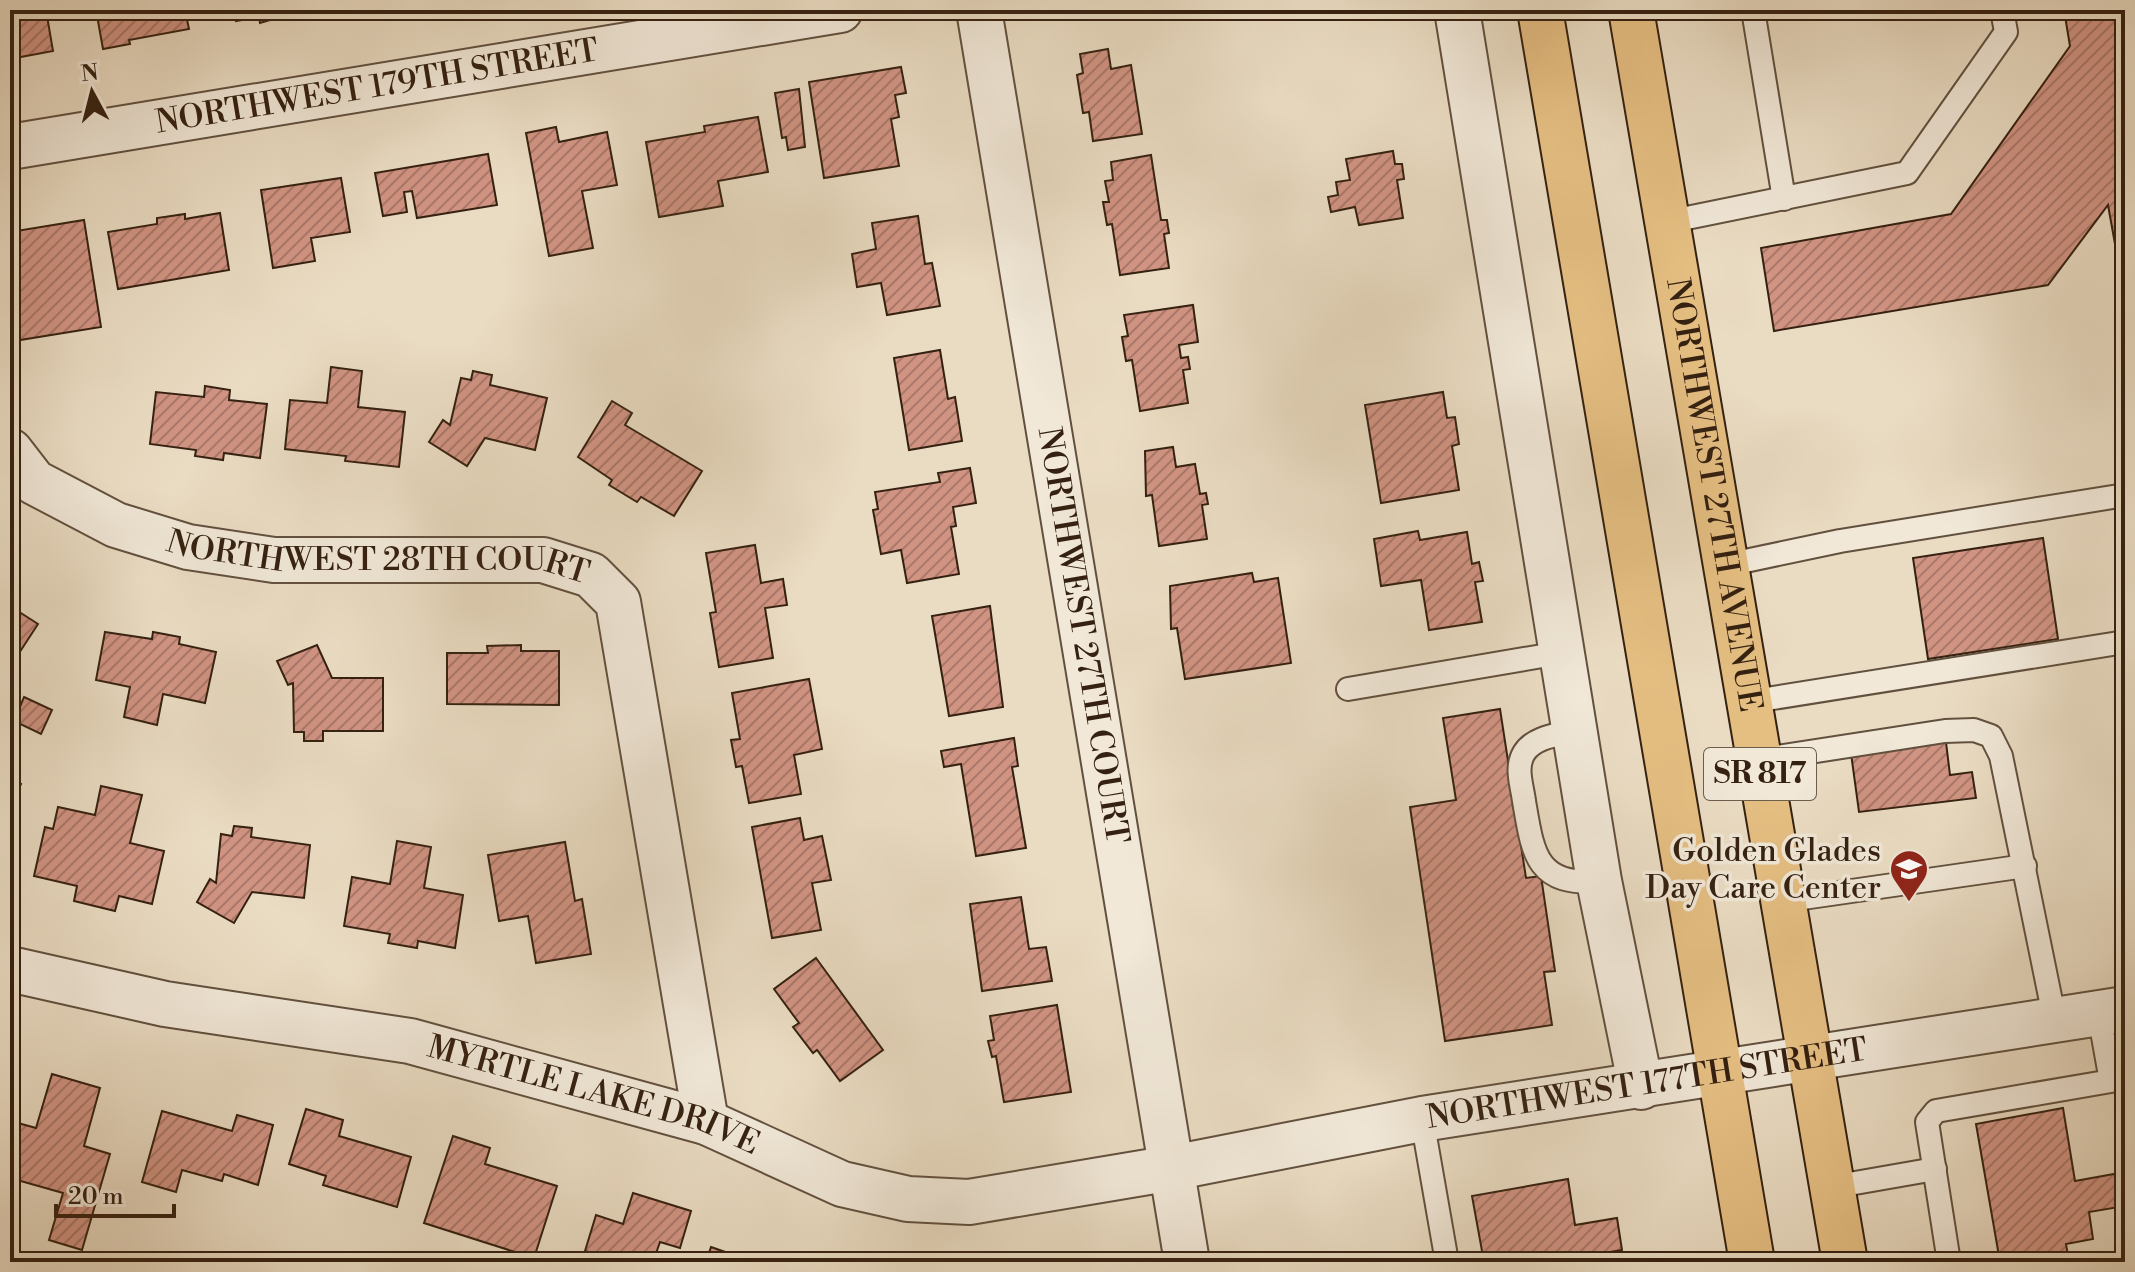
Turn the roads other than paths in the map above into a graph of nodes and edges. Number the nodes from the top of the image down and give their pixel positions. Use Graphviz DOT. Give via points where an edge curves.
graph roads {
  1 [pos="840,10"];
  2 [pos="979,10"];
  3 [pos="1457,10"];
  4 [pos="1540,10"];
  5 [pos="1753,10"];
  6 [pos="2002,10"];
  7 [pos="1629,17"];
  8 [pos="10,147"];
  9 [pos="1784,199"];
  10 [pos="1667,222"];
  11 [pos="10,451"];
  12 [pos="2125,495"];
  13 [pos="1726,565"];
  14 [pos="2125,642"];
  15 [pos="1560,653"];
  16 [pos="1348,689"];
  17 [pos="1748,702"];
  18 [pos="1574,731"];
  19 [pos="1758,760"];
  20 [pos="2025,866"];
  21 [pos="1599,881"];
  22 [pos="1782,901"];
  23 [pos="10,969"];
  24 [pos="2112,1011"];
  25 [pos="2055,1021"];
  26 [pos="1809,1061"];
  27 [pos="1720,1074"];
  28 [pos="1641,1087"];
  29 [pos="1422,1119"];
  30 [pos="706,1122"];
  31 [pos="1172,1168"];
  32 [pos="1935,1169"];
  33 [pos="1832,1187"];
  34 [pos="1187,1262"];
  35 [pos="1447,1262"];
  36 [pos="1752,1262"];
  37 [pos="1845,1262"];
  38 [pos="1949,1262"];
  1 -- 8 [label="street, NORTHWEST 179TH STREET"];
  2 -- 31 [label="street, NORTHWEST 27TH COURT"];
  3 -- 15 [label="street"];
  4 -- 27 [label="main road, SR 817"];
  5 -- 9 [label="lane"];
  6 -- 9 [label="lane" via="2006,32 1907,173"];
  7 -- 10 [label="main road, NORTHWEST 27TH AVENUE / SR 817"];
  9 -- 10 [label="lane"];
  10 -- 13 [label="main road, NORTHWEST 27TH AVENUE / SR 817"];
  11 -- 30 [label="street, NORTHWEST 28TH COURT" via="34,482 116,525 188,547 274,560 543,560 591,575 618,602"];
  12 -- 13 [label="lane"];
  13 -- 17 [label="main road, NORTHWEST 27TH AVENUE / SR 817"];
  14 -- 17 [label="lane"];
  15 -- 16 [label="lane"];
  15 -- 18 [label="street"];
  17 -- 19 [label="main road, NORTHWEST 27TH AVENUE / SR 817"];
  18 -- 21 [label="street"];
  18 -- 21 [label="lane" via="1536,741 1519,767 1533,850 1542,866 1561,880"];
  19 -- 20 [label="lane" via="1945,731 1974,730 1991,736 2001,756"];
  19 -- 22 [label="main road, NORTHWEST 27TH AVENUE / SR 817"];
  20 -- 22 [label="lane"];
  20 -- 25 [label="lane"];
  21 -- 28 [label="street"];
  22 -- 26 [label="main road, NORTHWEST 27TH AVENUE / SR 817"];
  23 -- 30 [label="street, MYRTLE LAKE DRIVE" via="165,1004 410,1041"];
  24 -- 25 [label="street, NORTHWEST 177TH STREET"];
  24 -- 32 [label="lane" via="2111,1081 1936,1111 1927,1122"];
  25 -- 26 [label="street, NORTHWEST 177TH STREET"];
  26 -- 27 [label="street, NORTHWEST 177TH STREET"];
  26 -- 33 [label="main road, NORTHWEST 27TH AVENUE / SR 817"];
  27 -- 28 [label="street, NORTHWEST 177TH STREET"];
  27 -- 36 [label="main road, SR 817"];
  28 -- 29 [label="street, NORTHWEST 177TH STREET"];
  29 -- 31 [label="street, NORTHWEST 177TH STREET"];
  29 -- 35 [label="lane"];
  30 -- 31 [label="street, MYRTLE LAKE DRIVE" via="842,1184 908,1199 969,1202"];
  31 -- 34 [label="street, NORTHWEST 27TH COURT"];
  32 -- 33 [label="lane"];
  32 -- 38 [label="lane"];
  33 -- 37 [label="main road, NORTHWEST 27TH AVENUE / SR 817"];
}
